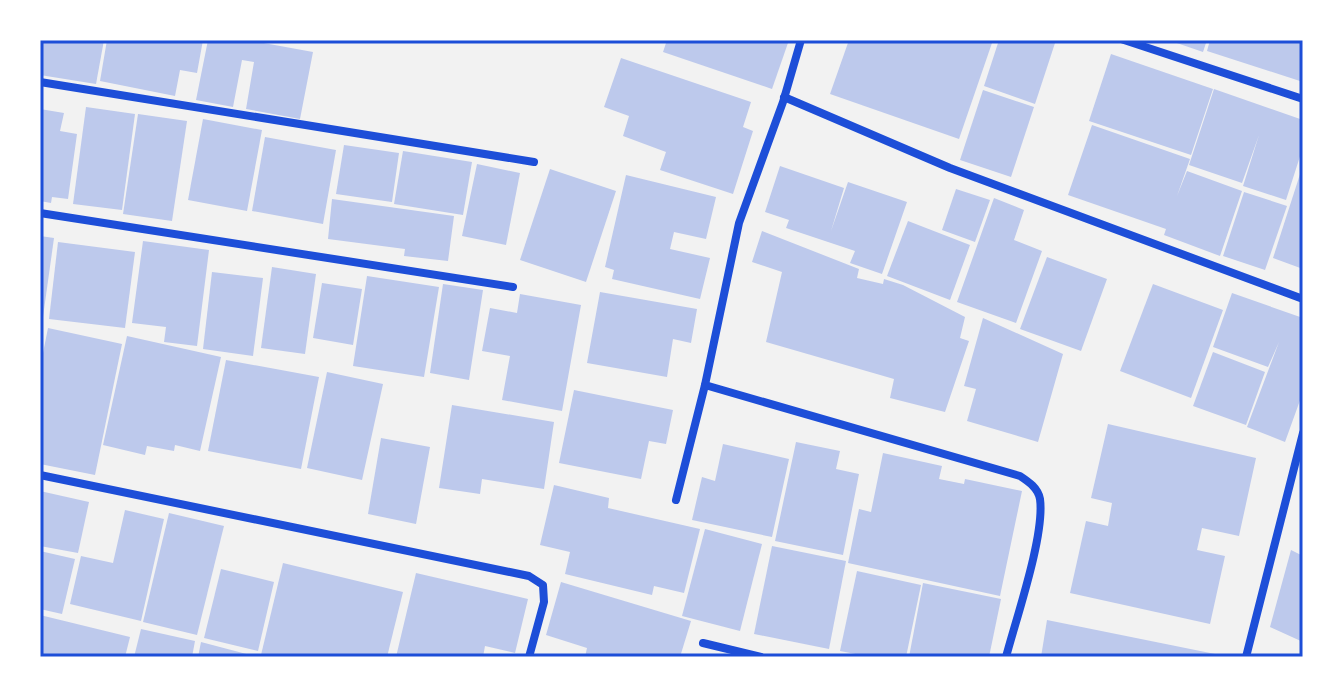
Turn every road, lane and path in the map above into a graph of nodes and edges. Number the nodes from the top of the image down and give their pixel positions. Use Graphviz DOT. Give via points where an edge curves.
graph roads {
  1 [pos="801,40"];
  2 [pos="1124,40"];
  3 [pos="40,82"];
  4 [pos="784,97"];
  5 [pos="1303,99"];
  6 [pos="534,162"];
  7 [pos="40,213"];
  8 [pos="513,287"];
  9 [pos="1303,299"];
  10 [pos="705,385"];
  11 [pos="1303,433"];
  12 [pos="40,475"];
  13 [pos="676,500"];
  14 [pos="703,643"];
  15 [pos="529,657"];
  16 [pos="761,657"];
  17 [pos="1006,657"];
  18 [pos="1246,657"];
  1 -- 4 [label="street"];
  2 -- 5 [label="street"];
  3 -- 6 [label="street"];
  4 -- 9 [label="street" via="950,168"];
  4 -- 10 [label="street" via="739,223"];
  7 -- 8 [label="street"];
  10 -- 13 [label="street"];
  10 -- 17 [label="street" via="1031,483 1040,496 1038,533"];
  11 -- 18 [label="street"];
  12 -- 15 [label="street" via="529,576 543,585 544,602"];
  14 -- 16 [label="street"];
}
